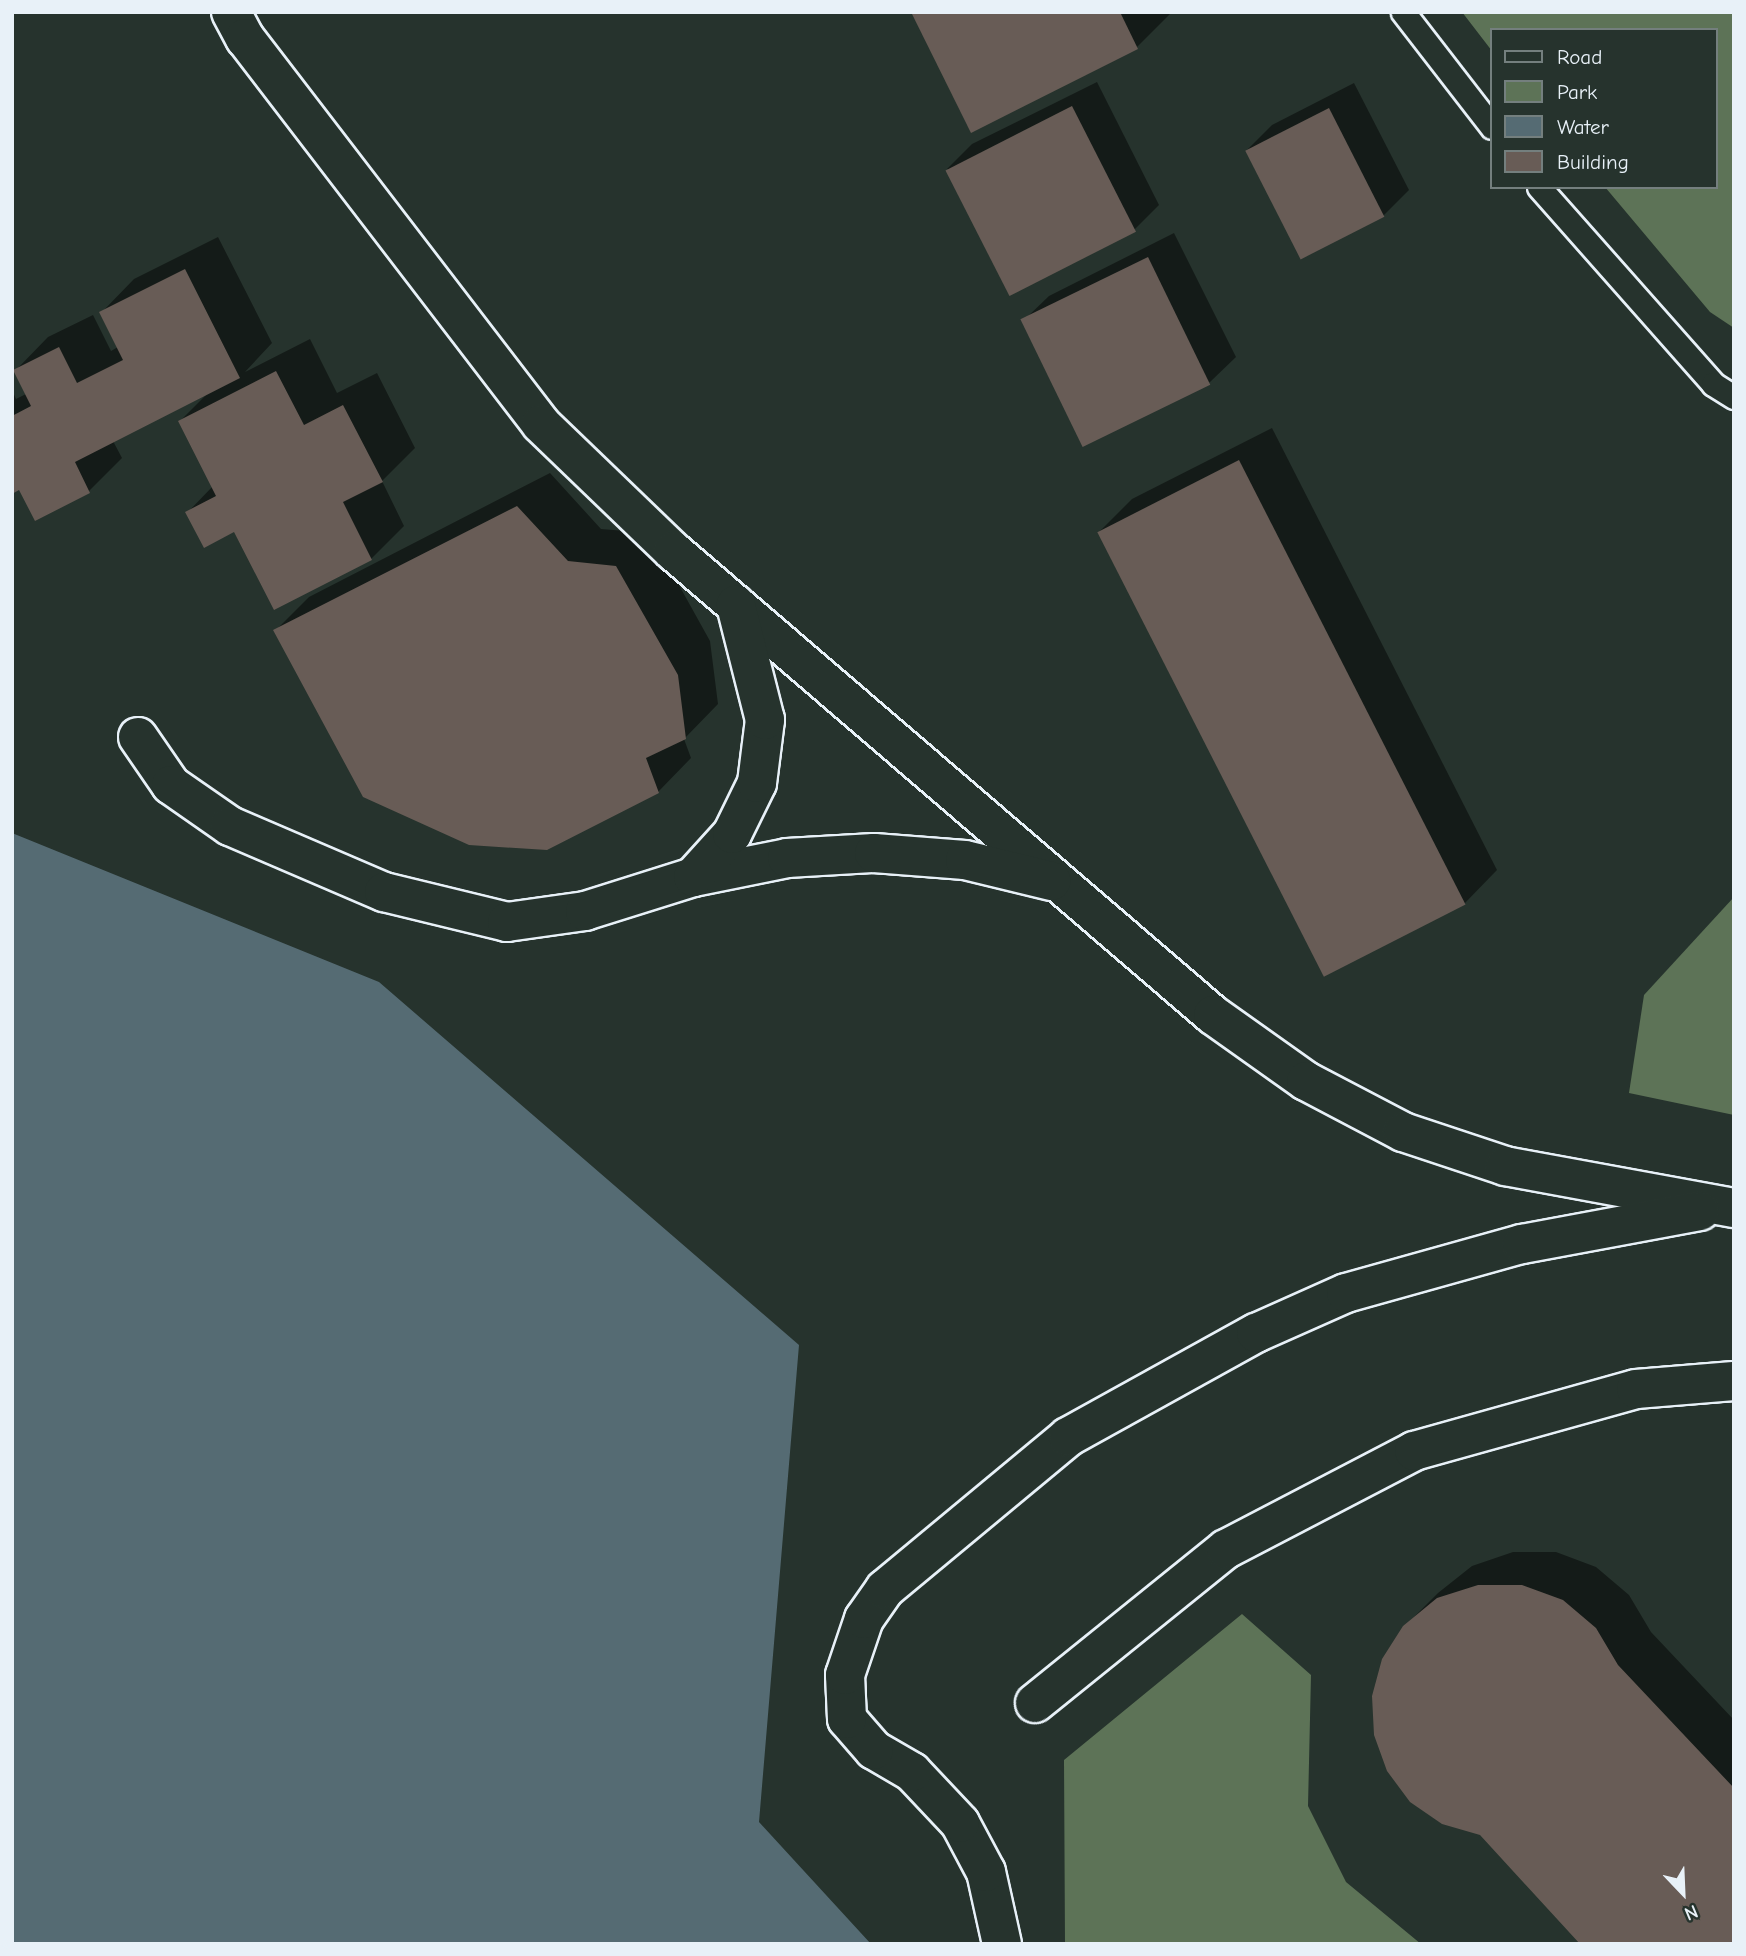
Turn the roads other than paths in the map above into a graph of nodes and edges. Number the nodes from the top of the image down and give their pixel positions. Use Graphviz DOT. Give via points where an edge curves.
graph roads {
  1 [pos="231,12"];
  2 [pos="1403,12"];
  3 [pos="1490,124"];
  4 [pos="1541,189"];
  5 [pos="1734,397"];
  6 [pos="736,606"];
  7 [pos="138,737"];
  8 [pos="693,877"];
  9 [pos="1061,884"];
  10 [pos="1734,1209"];
  11 [pos="1734,1381"];
  12 [pos="1035,1703"];
  13 [pos="1002,1944"];
  1 -- 6 [label="street" via="245,38 541,424"];
  2 -- 3 [label="lane"];
  4 -- 5 [label="lane" via="1713,384"];
  6 -- 8 [label="street" via="765,720 757,783 732,834"];
  6 -- 9 [label="street"];
  7 -- 8 [label="street" via="171,785 230,826 384,892 507,922 585,911"];
  8 -- 9 [label="street" via="788,858 874,853 965,860"];
  9 -- 10 [label="street" via="1213,1015 1306,1081 1404,1132 1505,1166"];
  10 -- 13 [label="street" via="1688,1212 1522,1244 1346,1293 1267,1328 1068,1437 885,1589 864,1619 845,1675 847,1719 874,1750 912,1772 960,1823 986,1872"];
  11 -- 12 [label="street" via="1636,1389 1414,1451 1226,1549"];
}
